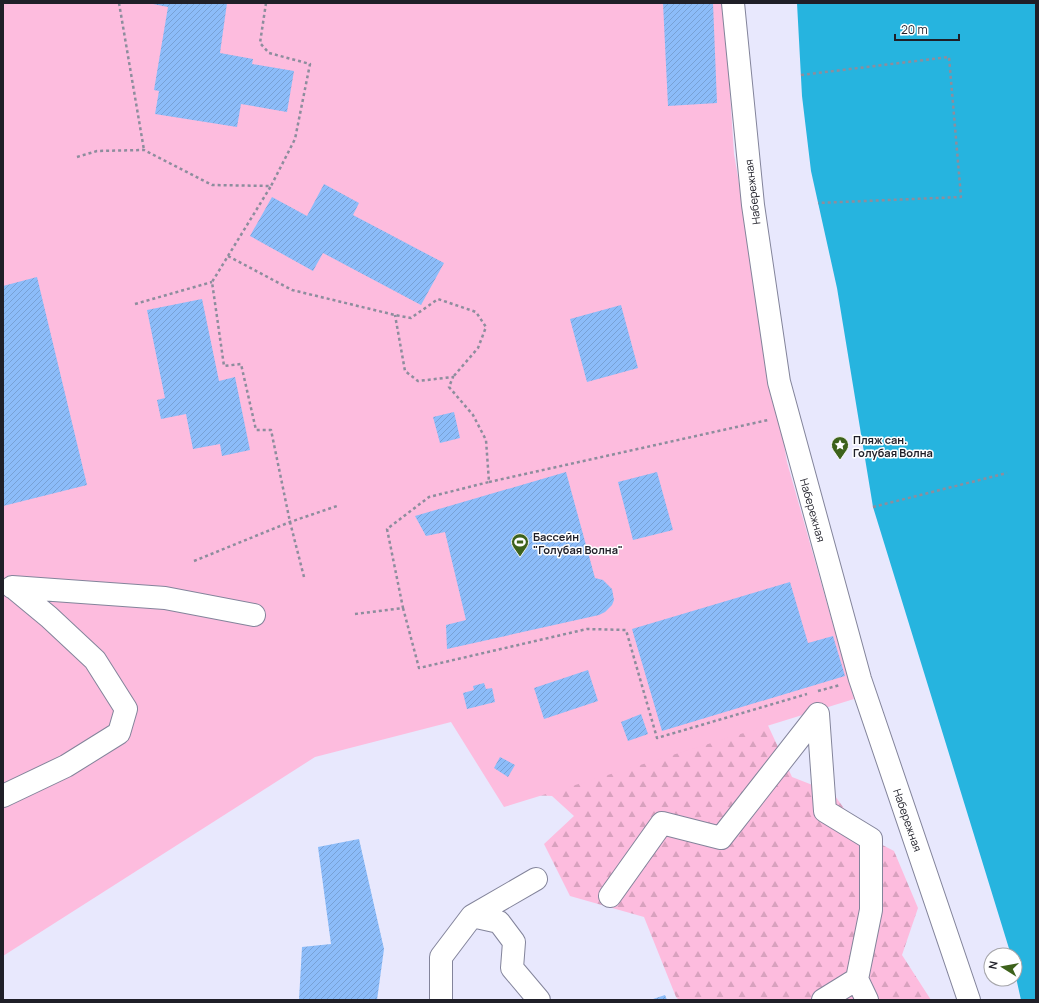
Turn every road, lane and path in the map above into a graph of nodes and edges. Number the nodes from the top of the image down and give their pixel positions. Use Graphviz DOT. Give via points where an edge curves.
graph roads {
  1 [pos="119,3"];
  2 [pos="266,3"];
  3 [pos="733,3"];
  4 [pos="801,75"];
  5 [pos="144,150"];
  6 [pos="77,157"];
  7 [pos="270,186"];
  8 [pos="818,203"];
  9 [pos="228,256"];
  10 [pos="212,282"];
  11 [pos="135,304"];
  12 [pos="395,315"];
  13 [pos="453,377"];
  14 [pos="788,416"];
  15 [pos="1007,473"];
  16 [pos="489,482"];
  17 [pos="337,506"];
  18 [pos="873,507"];
  19 [pos="290,522"];
  20 [pos="194,561"];
  21 [pos="304,577"];
  22 [pos="8,586"];
  23 [pos="403,608"];
  24 [pos="355,614"];
  25 [pos="254,615"];
  26 [pos="860,679"];
  27 [pos="3,796"];
  28 [pos="536,879"];
  29 [pos="610,896"];
  30 [pos="472,916"];
  31 [pos="857,979"];
  32 [pos="441,1000"];
  33 [pos="539,1000"];
  34 [pos="823,1000"];
  35 [pos="867,1000"];
  36 [pos="969,1000"];
  1 -- 5 [label="path"];
  2 -- 7 [label="path" via="260,43 269,53 310,64 295,139"];
  3 -- 14 [label="street, Набережная" via="758,242 779,382"];
  4 -- 8 [label="path" via="948,57 961,197"];
  5 -- 6 [label="path" via="97,151"];
  5 -- 7 [label="path" via="212,185"];
  7 -- 9 [label="path"];
  9 -- 10 [label="path"];
  9 -- 12 [label="path" via="292,290"];
  10 -- 11 [label="path"];
  10 -- 19 [label="path" via="224,366 241,364 256,430 271,430"];
  12 -- 13 [label="path" via="405,371 418,381"];
  12 -- 13 [label="path" via="411,318 438,299 476,312 486,327 478,348"];
  13 -- 16 [label="path" via="449,387 473,415 486,440"];
  14 -- 16 [label="path"];
  14 -- 26 [label="street, Набережная"];
  15 -- 18 [label="path"];
  16 -- 23 [label="path" via="429,497 387,529"];
  17 -- 19 [label="path"];
  19 -- 20 [label="path"];
  19 -- 21 [label="path"];
  22 -- 25 [label="street" via="165,598"];
  22 -- 27 [label="street" via="49,617 95,660 126,708 119,733 66,766"];
  23 -- 24 [label="path"];
  23 -- 26 [label="path" via="419,668 587,629 626,630 657,738"];
  26 -- 36 [label="street, Набережная"];
  28 -- 30 [label="street"];
  29 -- 31 [label="street" via="662,823 721,838 818,714 825,812 871,839 871,910"];
  30 -- 32 [label="street" via="441,957"];
  30 -- 33 [label="street" via="499,922 514,942 512,968"];
  31 -- 34 [label="street"];
  31 -- 35 [label="street"];
}
